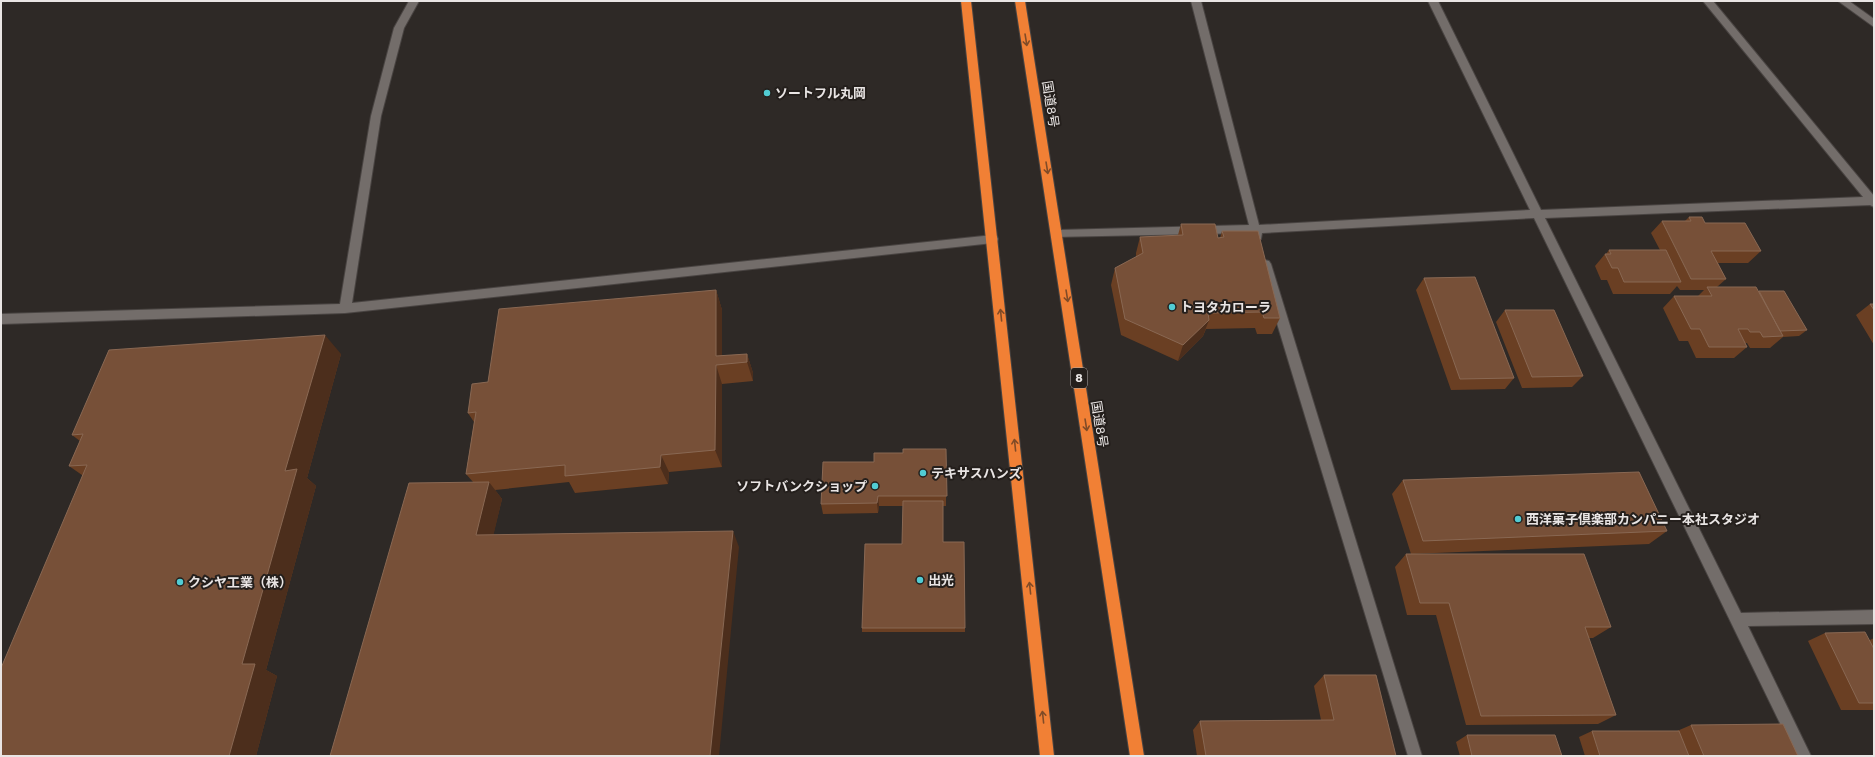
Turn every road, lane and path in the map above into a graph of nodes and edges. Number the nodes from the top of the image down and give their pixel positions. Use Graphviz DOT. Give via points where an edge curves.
graph roads {
  1 [pos="414,1"];
  2 [pos="966,1"];
  3 [pos="1020,1"];
  4 [pos="1196,1"];
  5 [pos="1433,1"];
  6 [pos="1708,1"];
  7 [pos="1843,1"];
  8 [pos="1874,24"];
  9 [pos="1873,202"];
  10 [pos="1539,214"];
  11 [pos="1255,229"];
  12 [pos="1057,234"];
  13 [pos="993,239"];
  14 [pos="345,308"];
  15 [pos="1,319"];
  16 [pos="1874,617"];
  17 [pos="1737,620"];
  18 [pos="1048,756"];
  19 [pos="1137,756"];
  20 [pos="1416,756"];
  21 [pos="1804,756"];
  1 -- 14 [label="street" via="399,28 376,116"];
  2 -- 13 [label="highway"];
  3 -- 12 [label="highway, 国道8号 / 8, one-way"];
  4 -- 11 [label="street"];
  5 -- 10 [label="street"];
  6 -- 9 [label="street"];
  7 -- 8 [label="street"];
  9 -- 10 [label="street"];
  10 -- 11 [label="street"];
  10 -- 17 [label="street"];
  11 -- 12 [label="street"];
  11 -- 20 [label="street"];
  12 -- 19 [label="highway, 国道8号 / 8, one-way"];
  13 -- 14 [label="street"];
  18 -- 13 [label="highway, one-way"];
  14 -- 15 [label="street"];
  16 -- 17 [label="street"];
  17 -- 21 [label="street"];
}
